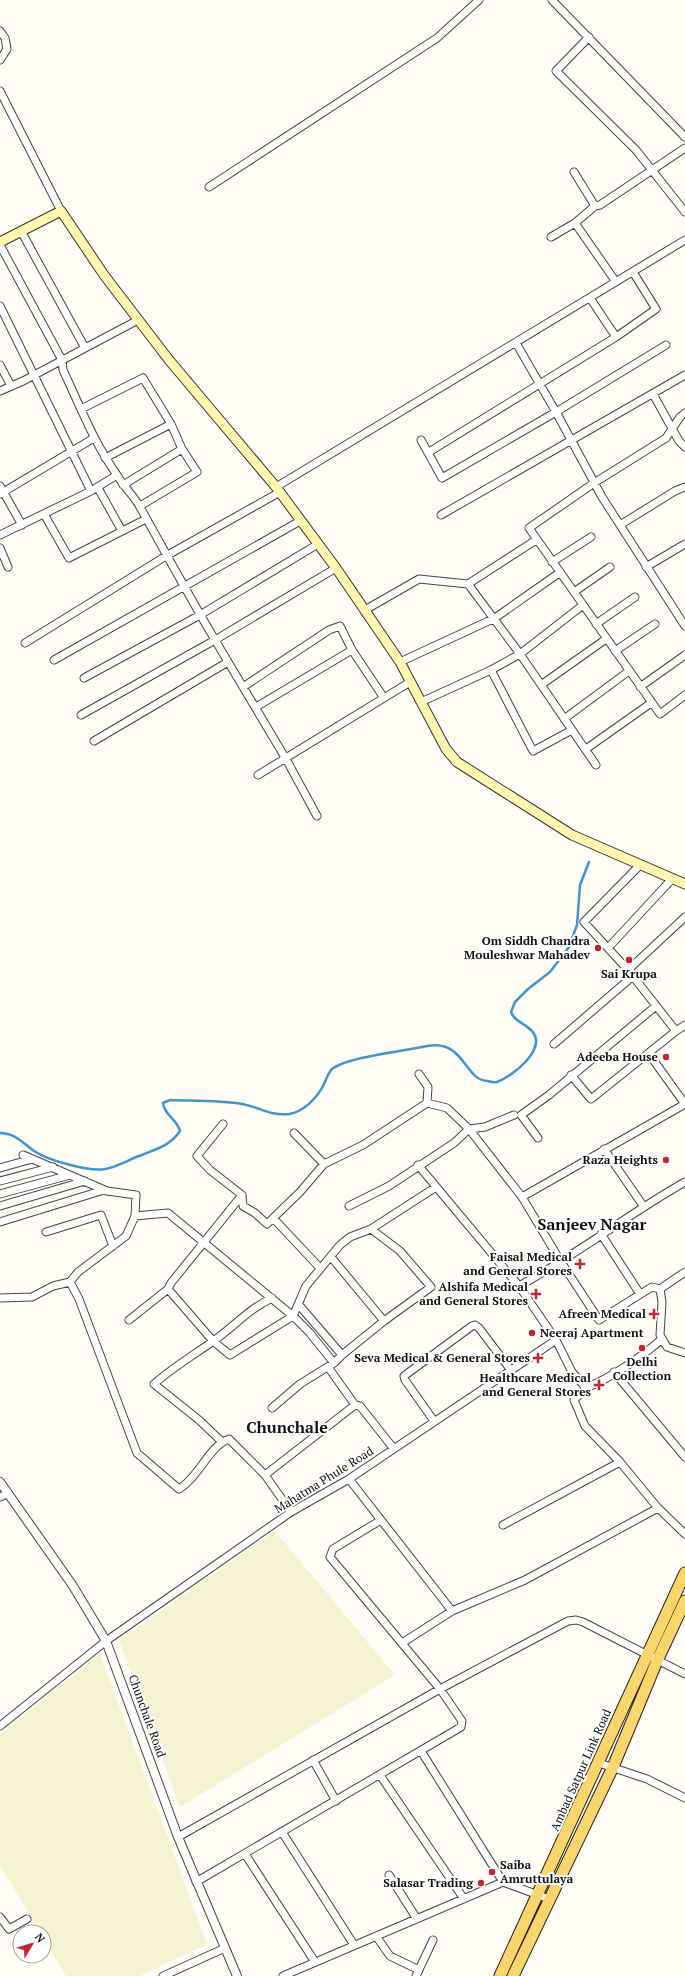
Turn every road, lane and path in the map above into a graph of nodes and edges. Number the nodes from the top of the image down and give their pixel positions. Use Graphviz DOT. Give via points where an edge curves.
graph roads {
  1 [pos="479,0"];
  2 [pos="553,0"];
  3 [pos="0,31"];
  4 [pos="589,37"];
  5 [pos="0,60"];
  6 [pos="0,91"];
  7 [pos="685,137"];
  8 [pos="685,148"];
  9 [pos="651,170"];
  10 [pos="574,172"];
  11 [pos="209,187"];
  12 [pos="595,206"];
  13 [pos="61,211"];
  14 [pos="685,212"];
  15 [pos="575,223"];
  16 [pos="21,231"];
  17 [pos="551,237"];
  18 [pos="685,240"];
  19 [pos="0,244"];
  20 [pos="633,272"];
  21 [pos="616,282"];
  22 [pos="590,298"];
  23 [pos="0,306"];
  24 [pos="138,320"];
  25 [pos="616,337"];
  26 [pos="516,343"];
  27 [pos="666,345"];
  28 [pos="85,348"];
  29 [pos="62,360"];
  30 [pos="0,365"];
  31 [pos="34,375"];
  32 [pos="685,375"];
  33 [pos="539,384"];
  34 [pos="11,386"];
  35 [pos="0,391"];
  36 [pos="653,394"];
  37 [pos="81,409"];
  38 [pos="556,412"];
  39 [pos="685,414"];
  40 [pos="171,424"];
  41 [pos="672,428"];
  42 [pos="94,438"];
  43 [pos="421,440"];
  44 [pos="571,440"];
  45 [pos="685,447"];
  46 [pos="182,449"];
  47 [pos="71,451"];
  48 [pos="429,452"];
  49 [pos="105,458"];
  50 [pos="117,475"];
  51 [pos="594,483"];
  52 [pos="123,485"];
  53 [pos="685,487"];
  54 [pos="94,490"];
  55 [pos="278,490"];
  56 [pos="1,491"];
  57 [pos="140,506"];
  58 [pos="44,514"];
  59 [pos="441,515"];
  60 [pos="146,519"];
  61 [pos="300,520"];
  62 [pos="22,525"];
  63 [pos="620,525"];
  64 [pos="122,531"];
  65 [pos="0,535"];
  66 [pos="591,537"];
  67 [pos="536,540"];
  68 [pos="318,544"];
  69 [pos="685,544"];
  70 [pos="0,548"];
  71 [pos="166,556"];
  72 [pos="552,562"];
  73 [pos="8,567"];
  74 [pos="610,567"];
  75 [pos="646,567"];
  76 [pos="336,568"];
  77 [pos="560,573"];
  78 [pos="468,584"];
  79 [pos="184,587"];
  80 [pos="574,592"];
  81 [pos="635,596"];
  82 [pos="583,605"];
  83 [pos="365,610"];
  84 [pos="200,615"];
  85 [pos="494,618"];
  86 [pos="596,624"];
  87 [pos="654,624"];
  88 [pos="685,626"];
  89 [pos="606,639"];
  90 [pos="216,640"];
  91 [pos="25,643"];
  92 [pos="352,650"];
  93 [pos="615,651"];
  94 [pos="520,654"];
  95 [pos="685,655"];
  96 [pos="54,660"];
  97 [pos="228,662"];
  98 [pos="400,662"];
  99 [pos="491,670"];
  100 [pos="629,671"];
  101 [pos="84,678"];
  102 [pos="410,682"];
  103 [pos="541,685"];
  104 [pos="243,687"];
  105 [pos="640,687"];
  106 [pos="685,695"];
  107 [pos="384,698"];
  108 [pos="421,702"];
  109 [pos="651,703"];
  110 [pos="256,708"];
  111 [pos="81,715"];
  112 [pos="564,719"];
  113 [pos="572,730"];
  114 [pos="94,741"];
  115 [pos="586,749"];
  116 [pos="286,759"];
  117 [pos="596,765"];
  118 [pos="258,775"];
  119 [pos="317,816"];
  120 [pos="640,865"];
  121 [pos="672,879"];
  122 [pos="685,884"];
  123 [pos="685,917"];
  124 [pos="608,948"];
  125 [pos="631,973"];
  126 [pos="656,1006"];
  127 [pos="685,1026"];
  128 [pos="676,1031"];
  129 [pos="554,1044"];
  130 [pos="649,1054"];
  131 [pos="419,1074"];
  132 [pos="571,1075"];
  133 [pos="427,1103"];
  134 [pos="685,1104"];
  135 [pos="514,1115"];
  136 [pos="223,1124"];
  137 [pos="469,1129"];
  138 [pos="294,1133"];
  139 [pos="538,1138"];
  140 [pos="604,1149"];
  141 [pos="23,1155"];
  142 [pos="32,1159"];
  143 [pos="324,1164"];
  144 [pos="418,1166"];
  145 [pos="53,1167"];
  146 [pos="0,1168"];
  147 [pos="70,1175"];
  148 [pos="0,1181"];
  149 [pos="85,1181"];
  150 [pos="684,1184"];
  151 [pos="436,1187"];
  152 [pos="104,1190"];
  153 [pos="0,1194"];
  154 [pos="242,1195"];
  155 [pos="522,1197"];
  156 [pos="0,1206"];
  157 [pos="349,1206"];
  158 [pos="644,1207"];
  159 [pos="135,1216"];
  160 [pos="273,1218"];
  161 [pos="0,1222"];
  162 [pos="371,1229"];
  163 [pos="46,1232"];
  164 [pos="601,1234"];
  165 [pos="203,1242"];
  166 [pos="113,1246"];
  167 [pos="331,1257"];
  168 [pos="561,1262"];
  169 [pos="320,1268"];
  170 [pos="685,1272"];
  171 [pos="70,1282"];
  172 [pos="519,1286"];
  173 [pos="168,1289"];
  174 [pos="660,1289"];
  175 [pos="640,1294"];
  176 [pos="0,1298"];
  177 [pos="272,1298"];
  178 [pos="299,1305"];
  179 [pos="293,1316"];
  180 [pos="129,1320"];
  181 [pos="384,1321"];
  182 [pos="662,1339"];
  183 [pos="556,1340"];
  184 [pos="213,1341"];
  185 [pos="685,1353"];
  186 [pos="342,1354"];
  187 [pos="334,1363"];
  188 [pos="328,1367"];
  189 [pos="510,1369"];
  190 [pos="614,1372"];
  191 [pos="586,1388"];
  192 [pos="355,1405"];
  193 [pos="272,1408"];
  194 [pos="434,1421"];
  195 [pos="221,1441"];
  196 [pos="394,1449"];
  197 [pos="685,1457"];
  198 [pos="620,1462"];
  199 [pos="265,1475"];
  200 [pos="350,1479"];
  201 [pos="0,1482"];
  202 [pos="3,1495"];
  203 [pos="658,1508"];
  204 [pos="291,1512"];
  205 [pos="381,1520"];
  206 [pos="503,1525"];
  207 [pos="685,1534"];
  208 [pos="685,1573"];
  209 [pos="685,1601"];
  210 [pos="452,1611"];
  211 [pos="106,1641"];
  212 [pos="402,1643"];
  213 [pos="647,1655"];
  214 [pos="657,1661"];
  215 [pos="685,1674"];
  216 [pos="440,1689"];
  217 [pos="0,1726"];
  218 [pos="421,1751"];
  219 [pos="313,1760"];
  220 [pos="599,1763"];
  221 [pos="613,1767"];
  222 [pos="380,1775"];
  223 [pos="685,1798"];
  224 [pos="336,1800"];
  225 [pos="282,1832"];
  226 [pos="178,1837"];
  227 [pos="245,1854"];
  228 [pos="389,1875"];
  229 [pos="196,1882"];
  230 [pos="503,1882"];
  231 [pos="544,1897"];
  232 [pos="464,1899"];
  233 [pos="0,1916"];
  234 [pos="27,1919"];
  235 [pos="417,1919"];
  236 [pos="376,1936"];
  237 [pos="433,1940"];
  238 [pos="354,1945"];
  239 [pos="225,1948"];
  240 [pos="315,1962"];
  241 [pos="418,1973"];
  242 [pos="163,1976"];
  243 [pos="237,1976"];
  244 [pos="283,1976"];
  245 [pos="500,1976"];
  246 [pos="513,1976"];
  1 -- 11 [label="street" via="437,38"];
  2 -- 4 [label="street"];
  3 -- 5 [label="street" via="5,38 7,49"];
  4 -- 7 [label="street"];
  4 -- 9 [label="street" via="556,70 636,150"];
  6 -- 13 [label="street"];
  8 -- 9 [label="street"];
  9 -- 12 [label="street"];
  9 -- 14 [label="street"];
  10 -- 12 [label="street"];
  12 -- 15 [label="street"];
  13 -- 16 [label="main road"];
  13 -- 24 [label="main road" via="104,276"];
  15 -- 17 [label="street"];
  15 -- 21 [label="street"];
  16 -- 19 [label="main road"];
  16 -- 28 [label="street"];
  18 -- 20 [label="street"];
  19 -- 29 [label="street"];
  20 -- 21 [label="street"];
  20 -- 25 [label="street" via="656,309"];
  21 -- 22 [label="street"];
  22 -- 25 [label="street"];
  22 -- 26 [label="street"];
  23 -- 31 [label="street"];
  24 -- 28 [label="street"];
  24 -- 55 [label="main road"];
  25 -- 33 [label="street"];
  26 -- 33 [label="street"];
  26 -- 55 [label="street"];
  27 -- 38 [label="street"];
  28 -- 29 [label="street"];
  29 -- 31 [label="street"];
  29 -- 37 [label="street" via="63,370"];
  30 -- 34 [label="street"];
  31 -- 34 [label="street"];
  31 -- 47 [label="street"];
  32 -- 36 [label="street"];
  33 -- 38 [label="street"];
  33 -- 48 [label="street"];
  34 -- 35 [label="street"];
  36 -- 41 [label="street"];
  36 -- 44 [label="street"];
  37 -- 40 [label="street" via="143,378"];
  37 -- 42 [label="street"];
  38 -- 44 [label="street"];
  38 -- 48 [label="street" via="442,478"];
  39 -- 41 [label="street"];
  40 -- 46 [label="street"];
  40 -- 49 [label="street"];
  41 -- 45 [label="street"];
  41 -- 51 [label="street" via="666,438"];
  42 -- 47 [label="street"];
  42 -- 49 [label="street"];
  43 -- 48 [label="street"];
  44 -- 51 [label="street"];
  44 -- 59 [label="street"];
  46 -- 52 [label="street"];
  46 -- 57 [label="street" via="197,472"];
  47 -- 54 [label="street"];
  47 -- 56 [label="street"];
  49 -- 50 [label="street"];
  50 -- 52 [label="street"];
  50 -- 54 [label="street"];
  51 -- 63 [label="street"];
  51 -- 67 [label="street" via="529,528"];
  52 -- 57 [label="street"];
  53 -- 63 [label="street"];
  54 -- 58 [label="street"];
  54 -- 64 [label="street"];
  55 -- 61 [label="main road"];
  55 -- 71 [label="street"];
  56 -- 62 [label="street"];
  57 -- 60 [label="street"];
  58 -- 62 [label="street"];
  58 -- 64 [label="street" via="69,558"];
  60 -- 64 [label="street"];
  60 -- 71 [label="street"];
  61 -- 68 [label="main road"];
  61 -- 79 [label="street"];
  62 -- 65 [label="street"];
  63 -- 75 [label="street"];
  66 -- 72 [label="street"];
  67 -- 72 [label="street"];
  67 -- 78 [label="street"];
  68 -- 76 [label="main road"];
  68 -- 84 [label="street"];
  69 -- 75 [label="street"];
  70 -- 73 [label="street"];
  71 -- 79 [label="street"];
  71 -- 91 [label="street"];
  72 -- 77 [label="street"];
  74 -- 80 [label="street"];
  75 -- 88 [label="street"];
  76 -- 83 [label="main road"];
  76 -- 90 [label="street"];
  77 -- 80 [label="street"];
  77 -- 85 [label="street"];
  78 -- 83 [label="street" via="419,579"];
  78 -- 85 [label="street"];
  79 -- 84 [label="street"];
  79 -- 96 [label="street"];
  80 -- 82 [label="street"];
  81 -- 86 [label="street"];
  82 -- 86 [label="street"];
  82 -- 94 [label="street"];
  83 -- 98 [label="main road"];
  84 -- 90 [label="street"];
  84 -- 101 [label="street"];
  85 -- 94 [label="street"];
  85 -- 98 [label="street"];
  86 -- 89 [label="street"];
  87 -- 93 [label="street"];
  89 -- 93 [label="street"];
  89 -- 103 [label="street"];
  90 -- 97 [label="street"];
  90 -- 111 [label="street"];
  92 -- 104 [label="street" via="340,626 329,630"];
  92 -- 107 [label="street"];
  92 -- 110 [label="street"];
  93 -- 100 [label="street"];
  94 -- 99 [label="street"];
  94 -- 103 [label="street"];
  95 -- 105 [label="street"];
  97 -- 104 [label="street"];
  97 -- 114 [label="street"];
  98 -- 102 [label="main road"];
  99 -- 108 [label="street"];
  99 -- 113 [label="street" via="532,751"];
  100 -- 105 [label="street"];
  100 -- 112 [label="street"];
  102 -- 107 [label="street"];
  102 -- 108 [label="main road"];
  103 -- 112 [label="street"];
  104 -- 110 [label="street"];
  105 -- 109 [label="street"];
  106 -- 109 [label="street" via="660,714"];
  107 -- 116 [label="street"];
  108 -- 120 [label="main road" via="446,749 457,762 572,835"];
  109 -- 115 [label="street"];
  110 -- 116 [label="street"];
  112 -- 113 [label="street"];
  113 -- 115 [label="street"];
  115 -- 117 [label="street"];
  116 -- 118 [label="street"];
  116 -- 119 [label="street"];
  120 -- 121 [label="main road"];
  120 -- 124 [label="street" via="584,922"];
  121 -- 122 [label="main road"];
  121 -- 124 [label="street"];
  123 -- 125 [label="street"];
  124 -- 125 [label="street"];
  125 -- 126 [label="street"];
  125 -- 129 [label="street"];
  126 -- 128 [label="street"];
  126 -- 132 [label="street"];
  127 -- 128 [label="street"];
  128 -- 130 [label="street"];
  130 -- 132 [label="street" via="591,1099"];
  130 -- 134 [label="street"];
  131 -- 133 [label="street" via="428,1087"];
  132 -- 139 [label="street" via="521,1115"];
  133 -- 137 [label="street" via="447,1108"];
  133 -- 143 [label="street" via="363,1145"];
  134 -- 140 [label="street"];
  135 -- 137 [label="street" via="485,1127"];
  136 -- 154 [label="street" via="197,1156 210,1170"];
  137 -- 144 [label="street" via="454,1143"];
  137 -- 155 [label="street"];
  138 -- 143 [label="street"];
  140 -- 155 [label="street"];
  140 -- 158 [label="street"];
  141 -- 142 [label="street"];
  142 -- 145 [label="street"];
  142 -- 146 [label="street"];
  143 -- 160 [label="street" via="310,1182"];
  144 -- 151 [label="street"];
  144 -- 157 [label="street" via="390,1186"];
  145 -- 147 [label="street"];
  145 -- 148 [label="street"];
  147 -- 149 [label="street"];
  147 -- 153 [label="street"];
  149 -- 152 [label="street"];
  149 -- 156 [label="street"];
  150 -- 158 [label="street"];
  151 -- 162 [label="street"];
  151 -- 172 [label="street"];
  152 -- 159 [label="street" via="136,1195"];
  152 -- 161 [label="street"];
  154 -- 160 [label="street" via="243,1206 267,1224"];
  154 -- 165 [label="street"];
  155 -- 168 [label="street"];
  158 -- 164 [label="street"];
  159 -- 165 [label="street" via="168,1213"];
  159 -- 166 [label="street" via="126,1236"];
  160 -- 169 [label="street"];
  162 -- 167 [label="street" via="350,1237"];
  162 -- 181 [label="street" via="400,1251 430,1287"];
  163 -- 166 [label="street" via="101,1215"];
  164 -- 168 [label="street"];
  164 -- 175 [label="street"];
  165 -- 173 [label="street"];
  165 -- 177 [label="street"];
  166 -- 171 [label="street" via="78,1272"];
  167 -- 169 [label="street"];
  167 -- 181 [label="street"];
  168 -- 172 [label="street"];
  168 -- 175 [label="street" via="599,1320"];
  169 -- 178 [label="street" via="306,1286"];
  170 -- 174 [label="street"];
  171 -- 176 [label="street" via="53,1286 32,1297"];
  171 -- 195 [label="street" via="79,1299 137,1453 179,1489 195,1475"];
  172 -- 183 [label="street"];
  173 -- 180 [label="street"];
  173 -- 184 [label="street"];
  174 -- 175 [label="street" via="652,1287"];
  174 -- 182 [label="street"];
  177 -- 179 [label="street"];
  177 -- 184 [label="street" via="234,1322"];
  178 -- 179 [label="street"];
  178 -- 186 [label="street"];
  179 -- 184 [label="street" via="230,1355"];
  179 -- 187 [label="street"];
  181 -- 186 [label="street"];
  182 -- 185 [label="street" via="667,1347"];
  182 -- 190 [label="street" via="644,1355"];
  183 -- 189 [label="street, Mahatma Phule Road"];
  183 -- 191 [label="street" via="572,1372"];
  184 -- 195 [label="street" via="154,1384"];
  186 -- 187 [label="street"];
  187 -- 188 [label="street"];
  188 -- 192 [label="street"];
  188 -- 193 [label="street" via="300,1384"];
  189 -- 194 [label="street, Mahatma Phule Road"];
  189 -- 194 [label="street" via="479,1328 472,1326 404,1376"];
  190 -- 191 [label="street" via="603,1381"];
  190 -- 197 [label="street"];
  191 -- 198 [label="street" via="574,1400 585,1426"];
  192 -- 196 [label="street" via="360,1406"];
  192 -- 199 [label="street"];
  194 -- 196 [label="street, Mahatma Phule Road"];
  195 -- 199 [label="street" via="229,1439"];
  196 -- 200 [label="street, Mahatma Phule Road"];
  198 -- 203 [label="street"];
  198 -- 206 [label="street"];
  199 -- 204 [label="street"];
  200 -- 204 [label="street, Mahatma Phule Road"];
  200 -- 205 [label="street"];
  201 -- 202 [label="street, Chunchale Road"];
  202 -- 211 [label="street, Chunchale Road" via="73,1586"];
  203 -- 207 [label="street"];
  203 -- 210 [label="street" via="525,1580"];
  204 -- 211 [label="street, Mahatma Phule Road"];
  205 -- 210 [label="street"];
  205 -- 212 [label="street" via="333,1549 330,1557"];
  208 -- 213 [label="main road, Ambad Satpur Link Road"];
  209 -- 214 [label="main road, Ambad Satpur Link Road"];
  210 -- 212 [label="street"];
  211 -- 217 [label="street, Mahatma Phule Road"];
  211 -- 226 [label="street, Chunchale Road"];
  212 -- 216 [label="street"];
  213 -- 214 [label="street"];
  213 -- 216 [label="street" via="583,1622 572,1620"];
  213 -- 220 [label="main road, Ambad Satpur Link Road"];
  214 -- 215 [label="street"];
  214 -- 221 [label="main road, Ambad Satpur Link Road"];
  216 -- 218 [label="street" via="462,1725"];
  216 -- 219 [label="street"];
  218 -- 222 [label="street"];
  218 -- 230 [label="street"];
  219 -- 224 [label="street"];
  219 -- 226 [label="street"];
  220 -- 221 [label="street"];
  220 -- 231 [label="main road, Ambad Satpur Link Road"];
  221 -- 223 [label="street" via="648,1779"];
  221 -- 231 [label="main road, Ambad Satpur Link Road"];
  222 -- 224 [label="street"];
  222 -- 232 [label="street"];
  224 -- 225 [label="street"];
  225 -- 227 [label="street"];
  225 -- 238 [label="street"];
  226 -- 229 [label="street, Chunchale Road"];
  227 -- 229 [label="street"];
  227 -- 240 [label="street"];
  228 -- 235 [label="street"];
  229 -- 239 [label="street, Chunchale Road"];
  230 -- 231 [label="street"];
  230 -- 232 [label="street"];
  231 -- 245 [label="main road, Ambad Satpur Link Road"];
  231 -- 246 [label="main road, Ambad Satpur Link Road"];
  232 -- 235 [label="street"];
  233 -- 234 [label="street" via="9,1929"];
  235 -- 236 [label="street"];
  236 -- 238 [label="street"];
  236 -- 241 [label="street" via="390,1956"];
  237 -- 241 [label="street"];
  238 -- 240 [label="street"];
  239 -- 242 [label="street"];
  239 -- 243 [label="street, Chunchale Road"];
  240 -- 244 [label="street"];
}
